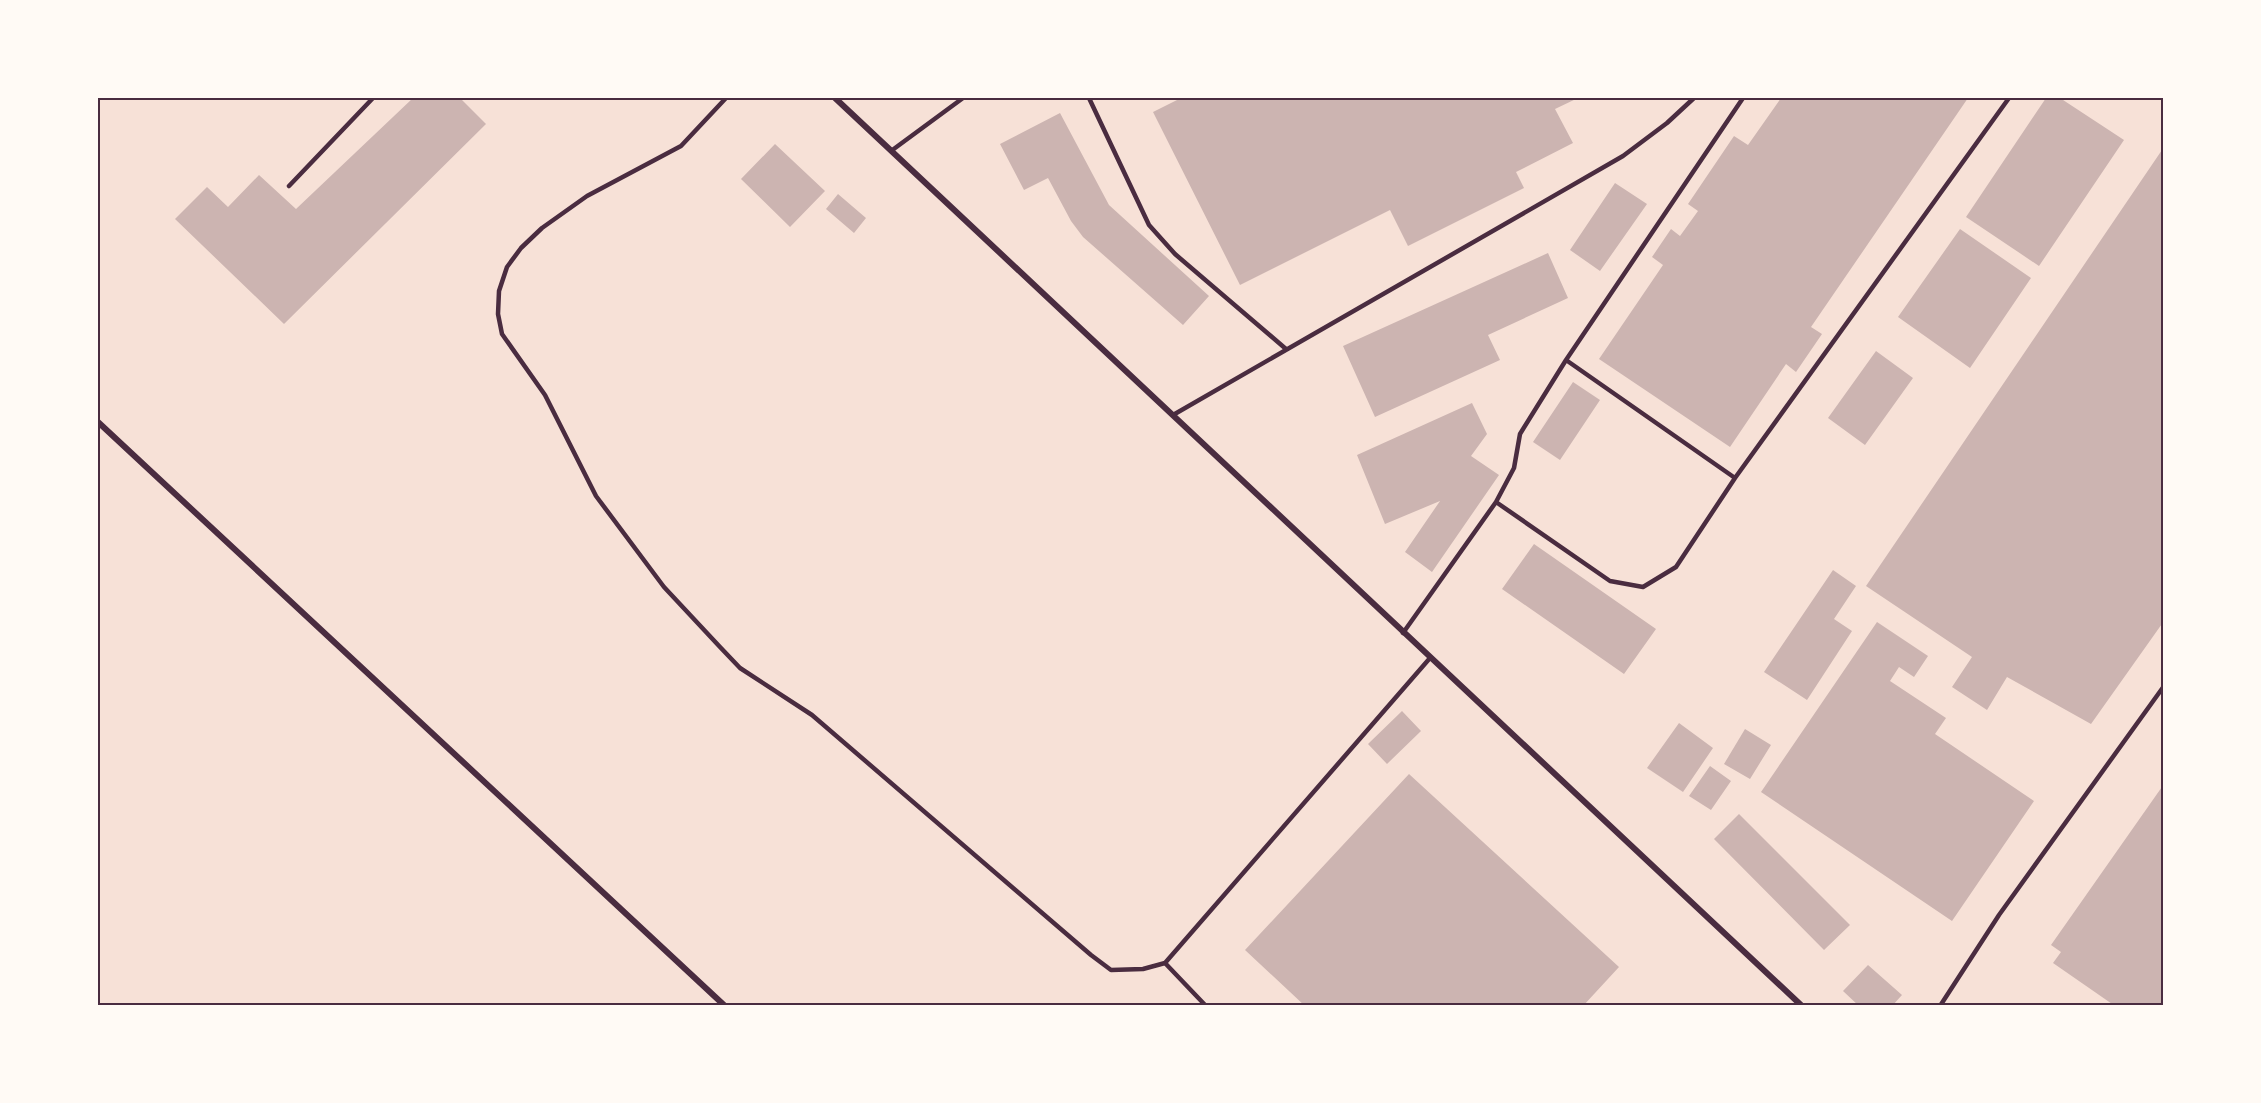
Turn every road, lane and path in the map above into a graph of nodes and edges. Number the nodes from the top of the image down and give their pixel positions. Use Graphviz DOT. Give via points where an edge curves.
graph roads {
  1 [pos="373,98"];
  2 [pos="726,98"];
  3 [pos="835,98"];
  4 [pos="963,98"];
  5 [pos="1089,98"];
  6 [pos="1694,98"];
  7 [pos="1743,98"];
  8 [pos="2009,98"];
  9 [pos="891,150"];
  10 [pos="289,186"];
  11 [pos="1286,349"];
  12 [pos="1566,360"];
  13 [pos="1173,415"];
  14 [pos="98,422"];
  15 [pos="1735,478"];
  16 [pos="1497,502"];
  17 [pos="1403,633"];
  18 [pos="1430,658"];
  19 [pos="2163,686"];
  20 [pos="1165,963"];
  21 [pos="725,1005"];
  22 [pos="1206,1005"];
  23 [pos="1802,1005"];
  24 [pos="1940,1005"];
  1 -- 10 [label="lane"];
  2 -- 20 [label="lane" via="681,146 587,196 521,248 507,267 498,291 502,334 545,395 596,496 664,587 740,668 812,715 1111,970 1143,969"];
  3 -- 9 [label="street"];
  4 -- 9 [label="lane"];
  5 -- 11 [label="lane" via="1149,225 1175,254"];
  6 -- 11 [label="lane" via="1623,156"];
  7 -- 12 [label="lane"];
  8 -- 15 [label="lane"];
  9 -- 13 [label="street"];
  11 -- 13 [label="lane"];
  12 -- 15 [label="lane"];
  12 -- 16 [label="lane" via="1520,434 1514,468"];
  13 -- 17 [label="street"];
  14 -- 21 [label="street"];
  15 -- 16 [label="lane" via="1676,567 1643,587 1610,581"];
  16 -- 17 [label="lane"];
  17 -- 18 [label="street"];
  18 -- 20 [label="lane"];
  18 -- 23 [label="street"];
  19 -- 24 [label="lane"];
  20 -- 22 [label="lane"];
}
